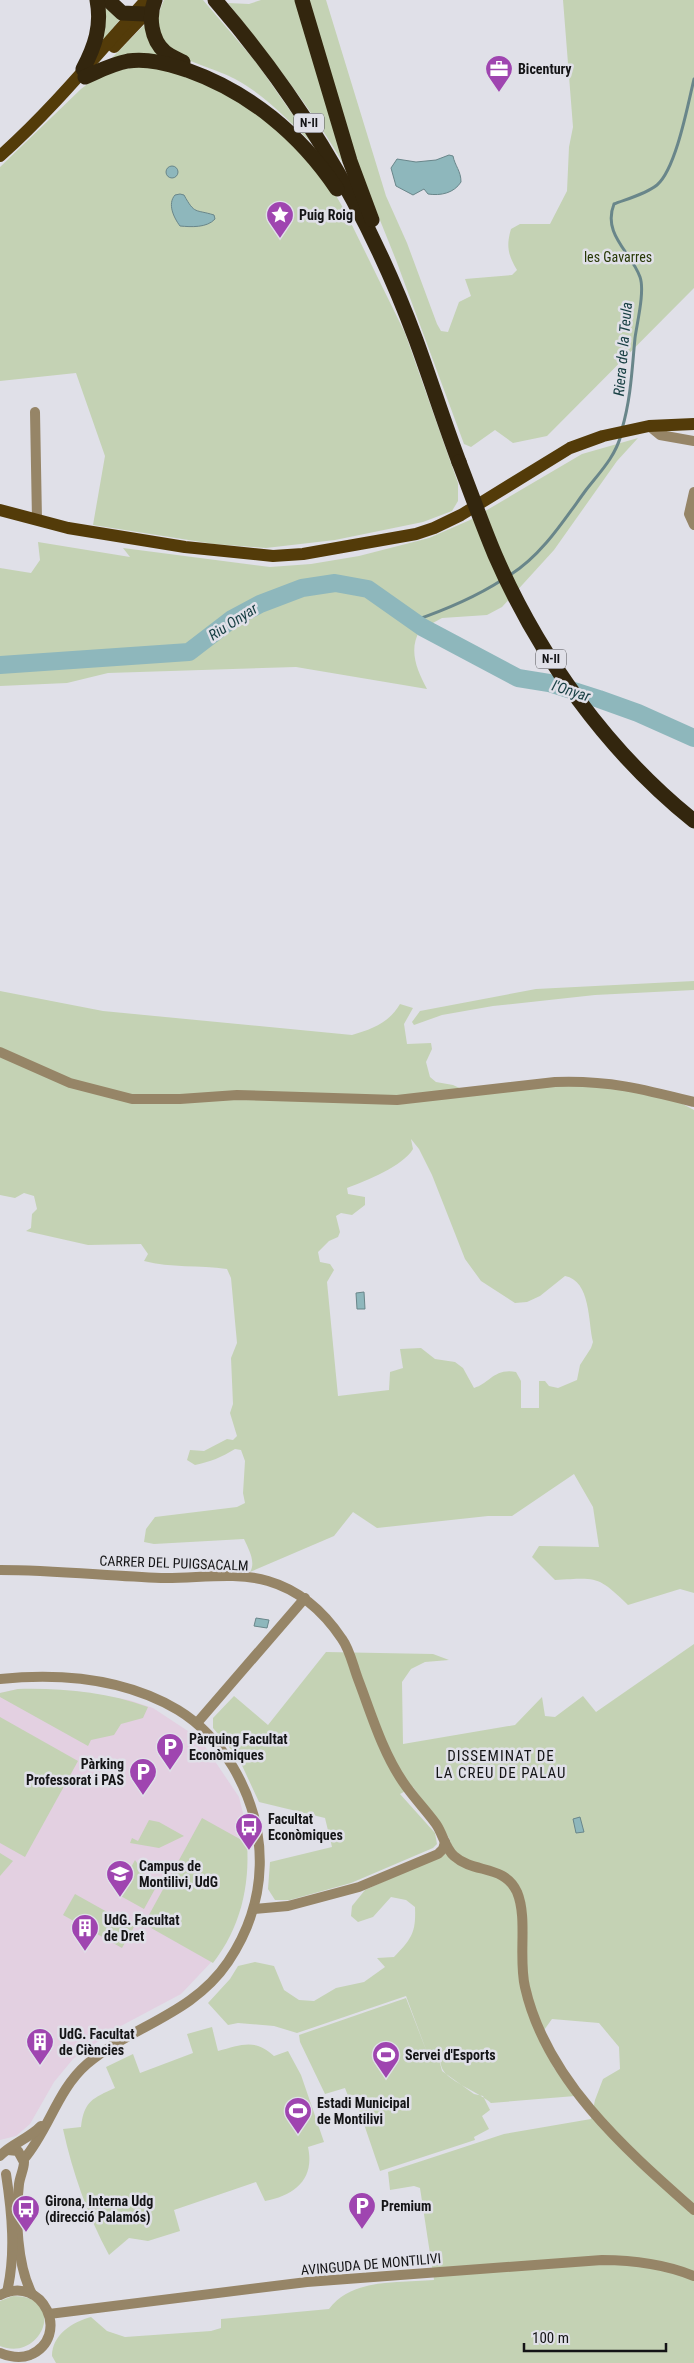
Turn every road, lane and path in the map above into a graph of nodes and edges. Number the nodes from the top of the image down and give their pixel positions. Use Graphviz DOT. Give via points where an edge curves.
graph roads {
  1 [pos="97,0"];
  2 [pos="108,0"];
  3 [pos="215,0"];
  4 [pos="302,0"];
  5 [pos="148,6"];
  6 [pos="84,73"];
  7 [pos="203,76"];
  8 [pos="0,156"];
  9 [pos="382,259"];
  10 [pos="392,283"];
  11 [pos="35,412"];
  12 [pos="694,424"];
  13 [pos="649,426"];
  14 [pos="694,441"];
  15 [pos="694,492"];
  16 [pos="0,510"];
  17 [pos="37,520"];
  18 [pos="694,525"];
  19 [pos="694,821"];
  20 [pos="0,1052"];
  21 [pos="694,1102"];
  22 [pos="0,1570"];
  23 [pos="305,1598"];
  24 [pos="0,1679"];
  25 [pos="197,1723"];
  26 [pos="445,1842"];
  27 [pos="254,1909"];
  28 [pos="48,2120"];
  29 [pos="3,2153"];
  30 [pos="23,2164"];
  31 [pos="3,2172"];
  32 [pos="694,2210"];
  33 [pos="694,2276"];
  34 [pos="3,2294"];
  35 [pos="32,2294"];
  36 [pos="49,2314"];
  37 [pos="0,2352"];
  38 [pos="28,2359"];
  1 -- 6 [label="highway" via="98,33"];
  2 -- 5 [label="highway" via="118,10"];
  3 -- 9 [label="highway, N-II" via="301,110 340,176"];
  4 -- 10 [label="highway" via="350,161 385,252"];
  5 -- 6 [label="main road"];
  5 -- 7 [label="highway" via="160,46"];
  6 -- 7 [label="highway" via="143,61 177,66"];
  6 -- 8 [label="main road"];
  7 -- 9 [label="highway" via="240,94 300,142 326,172 365,239"];
  9 -- 10 [label="highway, N-II"];
  10 -- 19 [label="highway, N-II, bridge" via="495,554 534,632 562,676 622,753"];
  11 -- 17 [label="street"];
  12 -- 13 [label="main road"];
  13 -- 14 [label="street" via="660,435"];
  13 -- 17 [label="main road" via="603,436 570,448 434,528 303,554 243,554 106,534"];
  15 -- 18 [label="street" via="689,514"];
  16 -- 17 [label="main road"];
  20 -- 21 [label="street" via="70,1083 132,1099 237,1095 397,1100 579,1081 644,1088"];
  22 -- 23 [label="street, CARRER DEL PUIGSACALM" via="161,1578 244,1577 266,1580"];
  23 -- 25 [label="street"];
  23 -- 26 [label="street, CARRER DEL PUIGSACALM" via="345,1642 393,1766 444,1835"];
  24 -- 25 [label="street" via="46,1676 113,1684 177,1709"];
  25 -- 27 [label="street" via="230,1763 245,1787 255,1815 259,1866"];
  26 -- 27 [label="street" via="438,1854 371,1883 288,1906"];
  26 -- 32 [label="street, CARRER DEL PUIGSACALM" via="453,1855 465,1863 498,1872 510,1879 518,1894 521,1969 534,2021 547,2049 576,2092 660,2180"];
  27 -- 28 [label="street" via="228,1961 201,1993 177,2010 110,2046 86,2065 63,2091"];
  28 -- 29 [label="street" via="31,2137"];
  28 -- 30 [label="street"];
  29 -- 30 [label="street" via="18,2151"];
  30 -- 31 [label="street" via="17,2174"];
  30 -- 35 [label="street" via="18,2203 20,2260"];
  31 -- 34 [label="street" via="10,2203 11,2260"];
  33 -- 36 [label="street, AVINGUDA DE MONTILIVI" via="653,2264 602,2260 307,2282"];
  34 -- 35 [label="street" via="18,2290"];
  35 -- 36 [label="street" via="43,2303"];
  36 -- 38 [label="street" via="47,2338"];
  37 -- 38 [label="street"];
}
